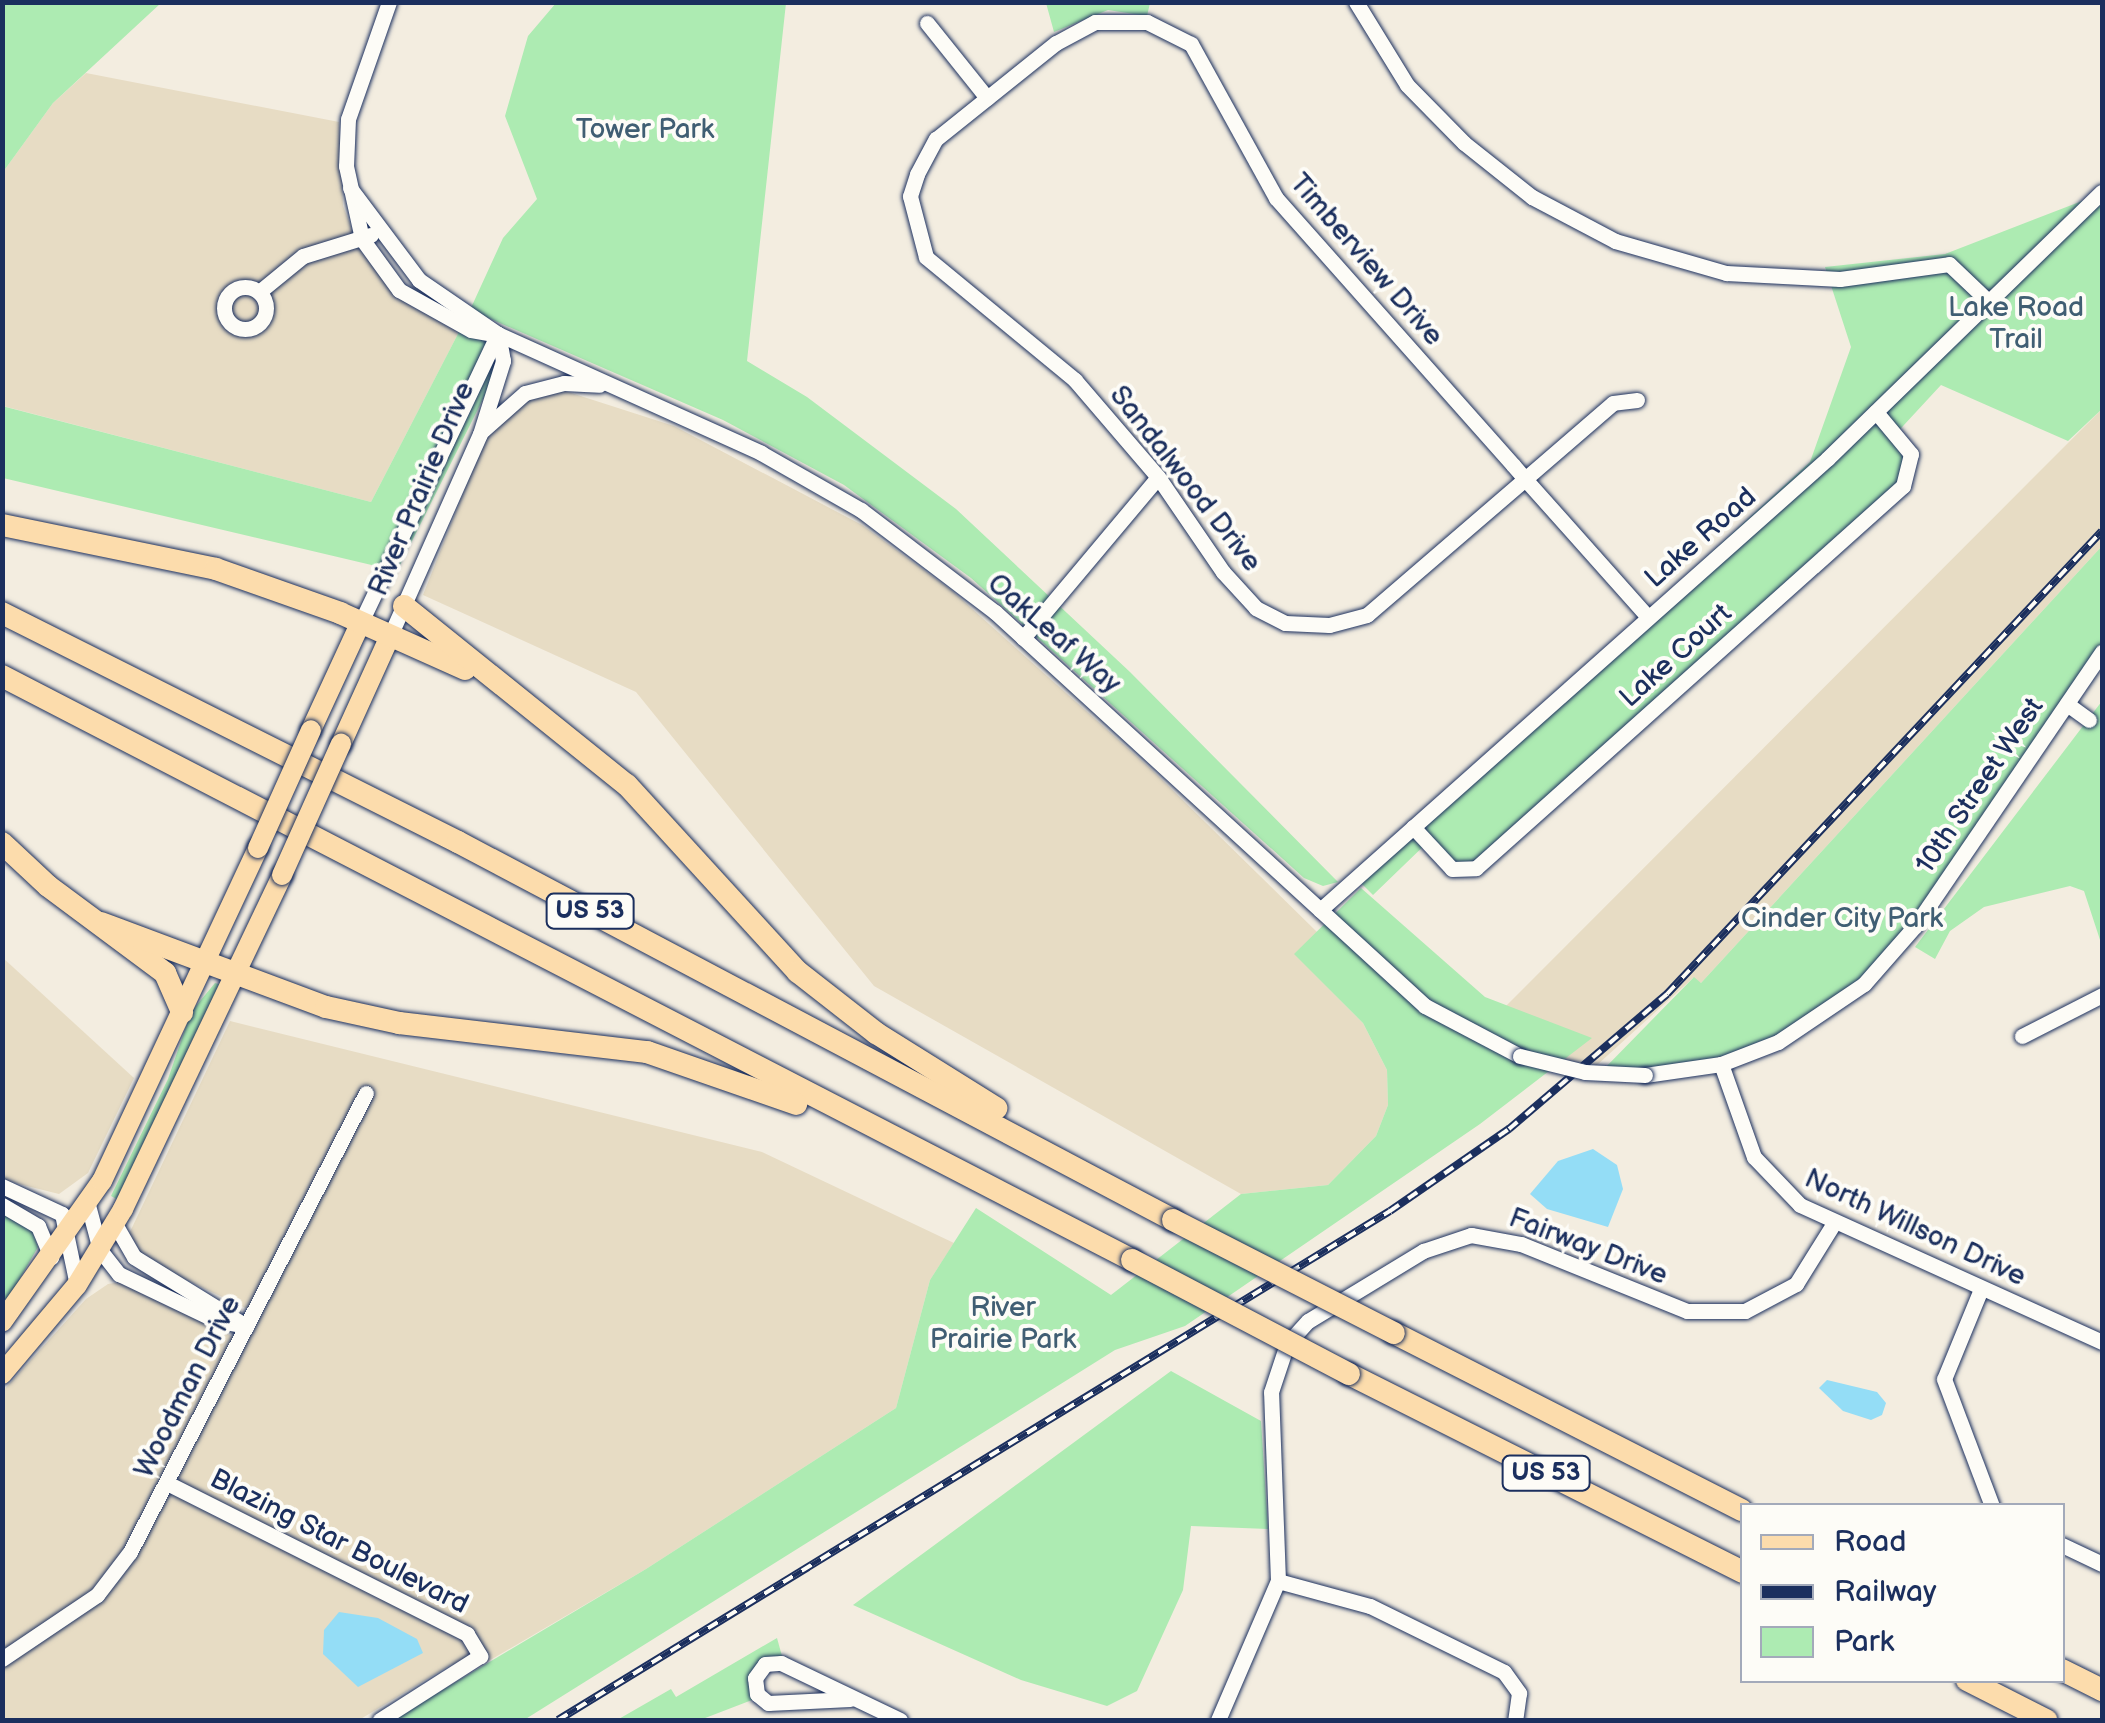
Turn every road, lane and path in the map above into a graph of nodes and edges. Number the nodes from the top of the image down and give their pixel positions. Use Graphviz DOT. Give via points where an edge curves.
graph roads {
  1 [pos="389,2"];
  2 [pos="1356,2"];
  3 [pos="928,22"];
  4 [pos="987,98"];
  5 [pos="350,188"];
  6 [pos="2102,192"];
  7 [pos="379,232"];
  8 [pos="362,239"];
  9 [pos="259,292"];
  10 [pos="1989,302"];
  11 [pos="498,334"];
  12 [pos="608,385"];
  13 [pos="1638,400"];
  14 [pos="1876,412"];
  15 [pos="480,434"];
  16 [pos="1158,477"];
  17 [pos="1525,479"];
  18 [pos="2,525"];
  19 [pos="404,606"];
  20 [pos="2,613"];
  21 [pos="1648,617"];
  22 [pos="360,622"];
  23 [pos="390,636"];
  24 [pos="1023,638"];
  25 [pos="2102,652"];
  26 [pos="484,675"];
  27 [pos="2,676"];
  28 [pos="2067,704"];
  29 [pos="2088,720"];
  30 [pos="1413,827"];
  31 [pos="2,843"];
  32 [pos="1320,910"];
  33 [pos="102,923"];
  34 [pos="204,966"];
  35 [pos="235,978"];
  36 [pos="2102,995"];
  37 [pos="182,1012"];
  38 [pos="2022,1036"];
  39 [pos="1520,1056"];
  40 [pos="1722,1064"];
  41 [pos="366,1094"];
  42 [pos="884,1135"];
  43 [pos="1071,1163"];
  44 [pos="2,1186"];
  45 [pos="2,1205"];
  46 [pos="88,1205"];
  47 [pos="115,1224"];
  48 [pos="1834,1224"];
  49 [pos="70,1232"];
  50 [pos="100,1250"];
  51 [pos="52,1258"];
  52 [pos="77,1284"];
  53 [pos="1981,1288"];
  54 [pos="2,1322"];
  55 [pos="246,1326"];
  56 [pos="2102,1342"];
  57 [pos="2,1374"];
  58 [pos="167,1483"];
  59 [pos="1991,1503"];
  60 [pos="1740,1509"];
  61 [pos="2065,1546"];
  62 [pos="2102,1564"];
  63 [pos="1740,1571"];
  64 [pos="1278,1581"];
  65 [pos="2,1659"];
  66 [pos="2065,1672"];
  67 [pos="1973,1683"];
  68 [pos="2102,1690"];
  69 [pos="850,1699"];
  70 [pos="380,1720"];
  71 [pos="900,1720"];
  72 [pos="1218,1720"];
  73 [pos="1515,1720"];
  74 [pos="2046,1720"];
  1 -- 5 [label="street" via="352,98"];
  2 -- 10 [label="street" via="1407,85 1464,143 1532,197 1615,241 1726,273 1840,278 1949,264"];
  3 -- 4 [label="street"];
  4 -- 16 [label="street, Sandalwood Drive" via="936,139 917,174 910,196 926,257 1074,380"];
  4 -- 17 [label="street, Timberview Drive" via="1056,43 1095,22 1147,22 1191,44 1276,198"];
  5 -- 7 [label="street"];
  5 -- 8 [label="street"];
  6 -- 10 [label="street, Lake Road"];
  7 -- 8 [label="street"];
  7 -- 11 [label="street" via="419,280"];
  8 -- 9 [label="street" via="303,256"];
  8 -- 11 [label="street" via="399,290 471,330"];
  10 -- 14 [label="street, Lake Road"];
  11 -- 12 [label="street, OakLeaf Way"];
  11 -- 15 [label="street, River Prairie Drive" via="503,362"];
  11 -- 22 [label="street, River Prairie Drive"];
  12 -- 15 [label="street" via="564,383 525,393"];
  12 -- 24 [label="street, OakLeaf Way" via="761,452 861,510"];
  13 -- 17 [label="street, Sandalwood Drive" via="1614,404"];
  14 -- 21 [label="street, Lake Road"];
  14 -- 30 [label="street, Lake Court" via="1911,454 1903,486 1476,868 1452,869"];
  15 -- 19 [label="street, River Prairie Drive"];
  16 -- 17 [label="street, Sandalwood Drive" via="1256,608 1286,623 1329,625 1367,616"];
  16 -- 24 [label="street"];
  17 -- 21 [label="street, Timberview Drive"];
  18 -- 22 [label="highway" via="216,568"];
  19 -- 23 [label="street, River Prairie Drive"];
  19 -- 26 [label="highway"];
  20 -- 43 [label="highway, US 53"];
  21 -- 30 [label="street, Lake Road"];
  22 -- 23 [label="highway"];
  22 -- 34 [label="main road, River Prairie Drive, bridge"];
  23 -- 26 [label="highway"];
  23 -- 35 [label="main road, River Prairie Drive, bridge"];
  24 -- 32 [label="street, OakLeaf Way"];
  25 -- 28 [label="street, 10th Street West"];
  26 -- 43 [label="highway" via="548,716 628,786 759,936 810,983"];
  27 -- 42 [label="highway, US 53"];
  28 -- 29 [label="street"];
  28 -- 40 [label="street, 10th Street West" via="1880,969 1813,1023"];
  30 -- 32 [label="street, Lake Road"];
  31 -- 33 [label="highway"];
  32 -- 39 [label="street, OakLeaf Way" via="1426,1006"];
  33 -- 34 [label="highway"];
  33 -- 37 [label="highway" via="170,978"];
  34 -- 35 [label="highway"];
  34 -- 37 [label="main road, River Prairie Drive"];
  35 -- 42 [label="highway" via="379,1020 647,1052"];
  35 -- 47 [label="main road, River Prairie Drive"];
  36 -- 38 [label="street"];
  37 -- 46 [label="main road, River Prairie Drive"];
  39 -- 40 [label="street, 10th Street West, bridge" via="1585,1072 1645,1075"];
  40 -- 48 [label="street, North Willson Drive" via="1742,1131 1768,1178"];
  41 -- 55 [label="street, Woodman Drive"];
  42 -- 63 [label="highway, US 53, bridge"];
  43 -- 60 [label="highway, US 53, bridge"];
  44 -- 49 [label="street" via="56,1208"];
  45 -- 51 [label="street" via="38,1226"];
  46 -- 49 [label="main road, River Prairie Drive"];
  46 -- 50 [label="street"];
  47 -- 50 [label="main road, River Prairie Drive"];
  47 -- 55 [label="street" via="134,1258"];
  48 -- 53 [label="street, North Willson Drive"];
  48 -- 64 [label="street, Fairway Drive" via="1796,1284 1745,1311 1688,1311 1521,1244 1471,1236 1423,1251 1308,1322 1287,1344 1270,1392"];
  49 -- 51 [label="main road, River Prairie Drive"];
  49 -- 52 [label="street"];
  50 -- 52 [label="main road, River Prairie Drive"];
  50 -- 55 [label="street" via="119,1274 215,1320"];
  51 -- 54 [label="main road, River Prairie Drive"];
  52 -- 57 [label="main road, River Prairie Drive"];
  53 -- 56 [label="street, North Willson Drive"];
  53 -- 59 [label="street" via="1944,1379"];
  55 -- 58 [label="street, Woodman Drive"];
  58 -- 65 [label="street, Woodman Drive" via="130,1552 97,1595"];
  58 -- 70 [label="street, Blazing Star Boulevard" via="467,1634 480,1656"];
  61 -- 62 [label="street"];
  64 -- 72 [label="street, Fairway Drive"];
  64 -- 73 [label="street" via="1370,1606 1504,1672 1520,1693"];
  66 -- 68 [label="highway"];
  67 -- 74 [label="highway"];
  69 -- 69 [label="street" via="782,1663 765,1664 755,1678 757,1694 768,1702"];
  69 -- 71 [label="street"];
}
